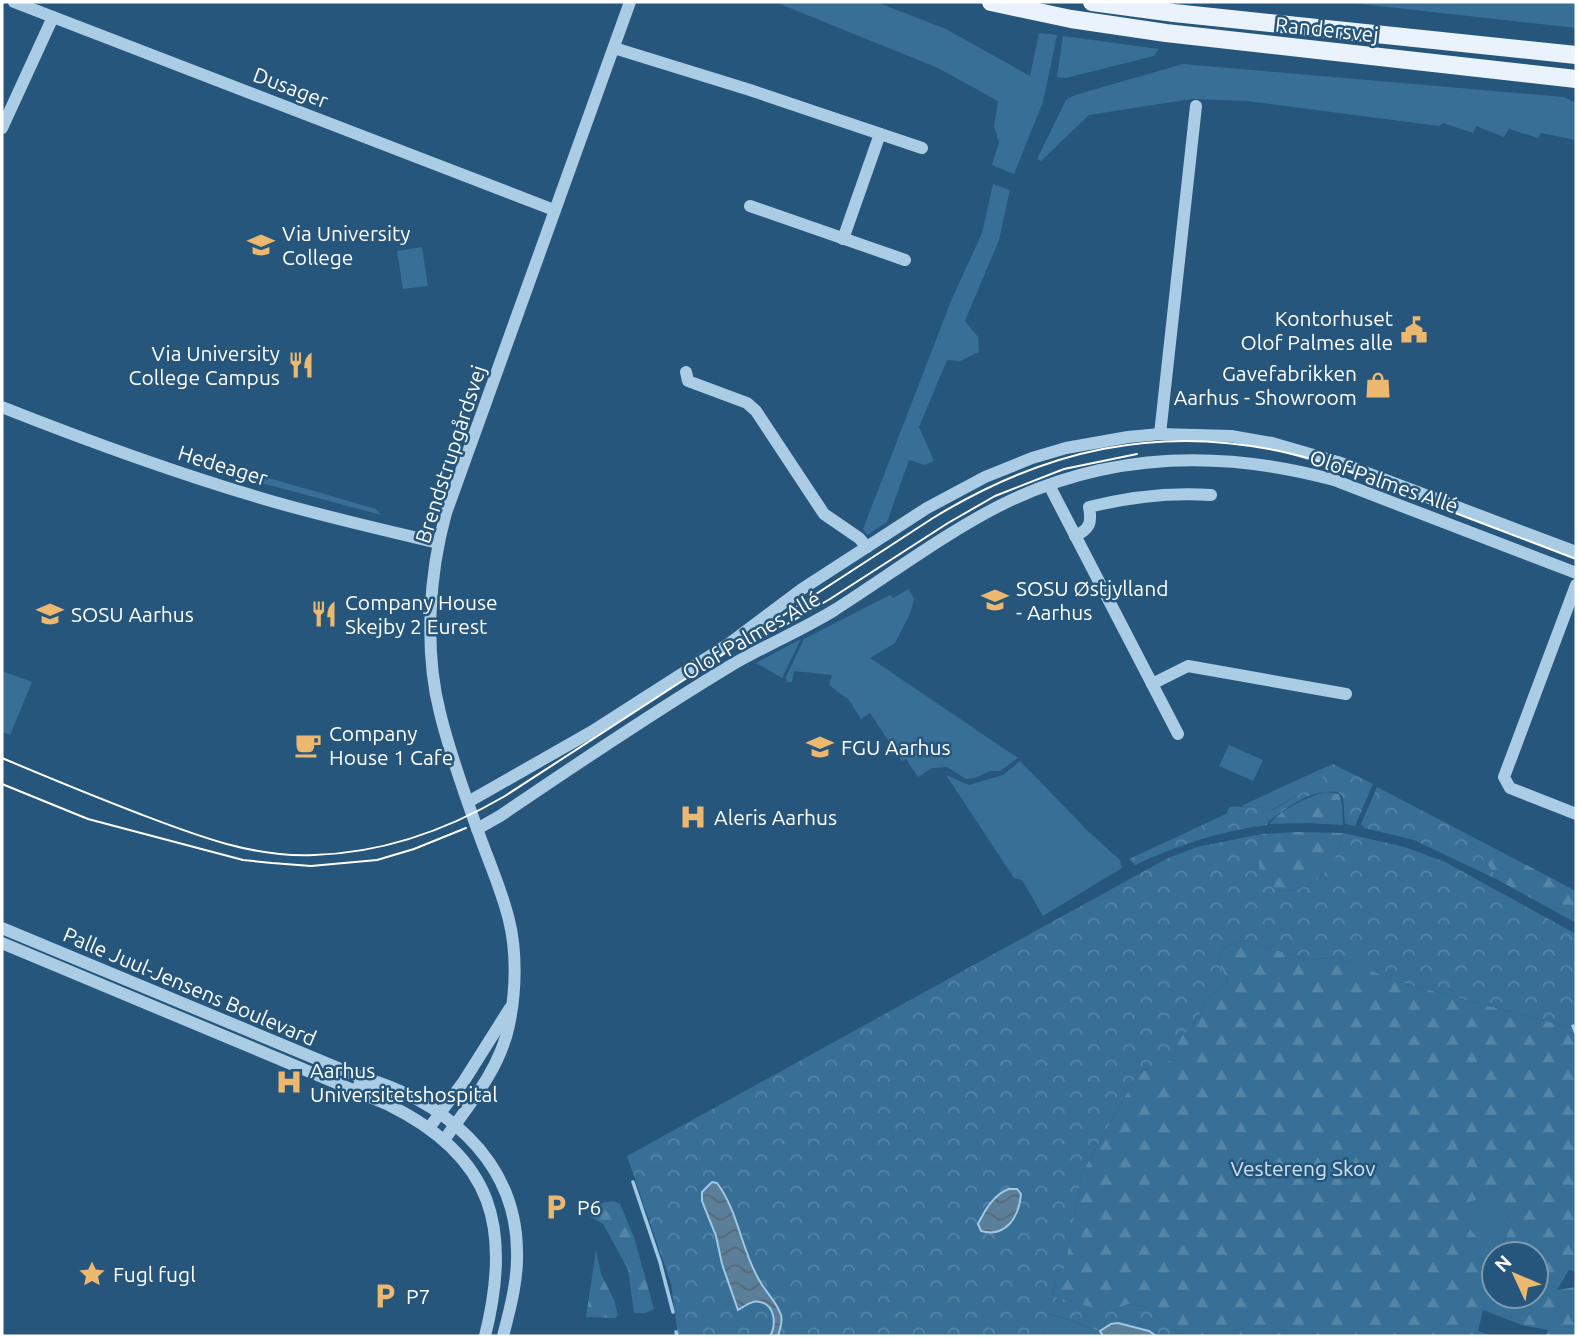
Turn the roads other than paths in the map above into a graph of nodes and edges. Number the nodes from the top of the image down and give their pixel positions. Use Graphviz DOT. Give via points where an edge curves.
graph roads {
  1 [pos="14,2"];
  2 [pos="630,2"];
  3 [pos="991,2"];
  4 [pos="1092,2"];
  5 [pos="53,17"];
  6 [pos="614,48"];
  7 [pos="1576,55"];
  8 [pos="1576,79"];
  9 [pos="1196,106"];
  10 [pos="2,128"];
  11 [pos="880,134"];
  12 [pos="922,148"];
  13 [pos="750,206"];
  14 [pos="554,210"];
  15 [pos="843,239"];
  16 [pos="905,261"];
  17 [pos="686,372"];
  18 [pos="2,407"];
  19 [pos="1160,434"];
  20 [pos="1049,485"];
  21 [pos="1211,495"];
  22 [pos="1075,536"];
  23 [pos="438,543"];
  24 [pos="867,547"];
  25 [pos="1576,552"];
  26 [pos="1576,573"];
  27 [pos="1576,585"];
  28 [pos="1152,684"];
  29 [pos="1346,694"];
  30 [pos="1178,734"];
  31 [pos="468,802"];
  32 [pos="1576,814"];
  33 [pos="477,829"];
  34 [pos="2,928"];
  35 [pos="2,943"];
  36 [pos="512,1005"];
  37 [pos="443,1121"];
  38 [pos="444,1140"];
  39 [pos="485,1336"];
  40 [pos="503,1336"];
  1 -- 5 [label="street, Dusager"];
  2 -- 6 [label="street, Brendstrupgårdsvej"];
  3 -- 8 [label="main road, Randersvej" via="1140,30"];
  4 -- 7 [label="main road, Randersvej"];
  5 -- 10 [label="street"];
  5 -- 14 [label="street, Dusager"];
  6 -- 11 [label="street"];
  6 -- 14 [label="street, Brendstrupgårdsvej"];
  9 -- 19 [label="street"];
  11 -- 12 [label="street"];
  11 -- 15 [label="street"];
  13 -- 15 [label="street"];
  14 -- 23 [label="street, Brendstrupgårdsvej"];
  15 -- 16 [label="street"];
  17 -- 24 [label="street" via="688,381 747,403 756,411 824,514"];
  18 -- 23 [label="street, Hedeager" via="198,479"];
  19 -- 24 [label="street, Olof Palmes Allé" via="1097,442 1020,462 951,495"];
  19 -- 25 [label="street, Olof Palmes Allé" via="1231,436 1311,453"];
  20 -- 22 [label="street"];
  20 -- 26 [label="street, Olof Palmes Allé" via="1102,469 1158,460 1267,464 1334,480"];
  20 -- 33 [label="street, Olof Palmes Allé" via="968,523 832,611 731,666"];
  21 -- 22 [label="street" via="1142,496 1089,507 1090,526"];
  22 -- 28 [label="street"];
  23 -- 31 [label="street, Brendstrupgårdsvej" via="432,592 433,670 439,712"];
  24 -- 31 [label="street, Olof Palmes Allé" via="591,732"];
  27 -- 32 [label="street" via="1504,777 1510,788"];
  28 -- 29 [label="street" via="1188,666"];
  28 -- 30 [label="street"];
  31 -- 33 [label="street, Brendstrupgårdsvej"];
  33 -- 36 [label="street, Brendstrupgårdsvej" via="509,919"];
  34 -- 37 [label="street, Palle Juul-Jensens Boulevard" via="342,1070 379,1081 405,1093"];
  35 -- 37 [label="street, Palle Juul-Jensens Boulevard" via="325,1078 394,1097"];
  36 -- 37 [label="street"];
  36 -- 37 [label="street, Brendstrupgårdsvej" via="505,1039 480,1089"];
  37 -- 38 [label="street"];
  37 -- 38 [label="street, Palle Juul-Jensens Boulevard"];
  37 -- 40 [label="street, Palle Juul-Jensens Boulevard" via="486,1155 509,1200 517,1255"];
  38 -- 39 [label="street, Palle Juul-Jensens Boulevard" via="482,1189 496,1228 496,1278"];
}
